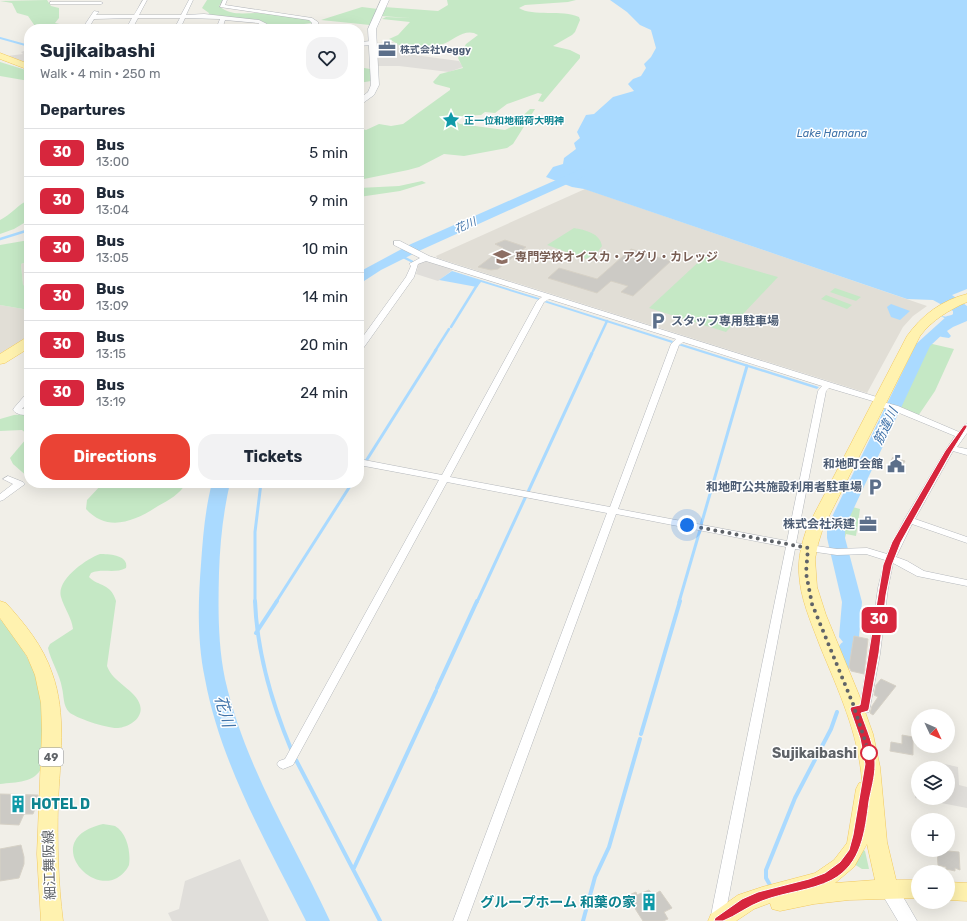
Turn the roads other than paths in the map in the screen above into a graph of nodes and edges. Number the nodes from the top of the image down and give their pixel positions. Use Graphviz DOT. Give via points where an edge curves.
graph roads {
  1 [pos="145,0"];
  2 [pos="191,0"];
  3 [pos="225,0"];
  4 [pos="385,0"];
  5 [pos="103,2"];
  6 [pos="52,3"];
  7 [pos="136,16"];
  8 [pos="183,16"];
  9 [pos="93,17"];
  10 [pos="223,18"];
  11 [pos="88,24"];
  12 [pos="132,24"];
  13 [pos="179,24"];
  14 [pos="221,24"];
  15 [pos="263,24"];
  16 [pos="315,24"];
  17 [pos="372,43"];
  18 [pos="364,44"];
  19 [pos="0,56"];
  20 [pos="24,65"];
  21 [pos="364,99"];
  22 [pos="397,243"];
  23 [pos="425,257"];
  24 [pos="547,297"];
  25 [pos="963,299"];
  26 [pos="681,339"];
  27 [pos="364,341"];
  28 [pos="24,345"];
  29 [pos="0,360"];
  30 [pos="827,385"];
  31 [pos="24,402"];
  32 [pos="885,405"];
  33 [pos="24,412"];
  34 [pos="964,431"];
  35 [pos="951,448"];
  36 [pos="967,452"];
  37 [pos="364,463"];
  38 [pos="445,478"];
  39 [pos="8,479"];
  40 [pos="0,498"];
  41 [pos="613,510"];
  42 [pos="909,520"];
  43 [pos="967,540"];
  44 [pos="792,545"];
  45 [pos="808,548"];
  46 [pos="890,557"];
  47 [pos="967,583"];
  48 [pos="0,607"];
  49 [pos="855,709"];
  50 [pos="283,764"];
  51 [pos="870,764"];
  52 [pos="888,889"];
  53 [pos="911,889"];
  54 [pos="955,891"];
  55 [pos="967,892"];
  56 [pos="52,921"];
  57 [pos="460,921"];
  58 [pos="719,921"];
  59 [pos="908,921"];
  1 -- 7 [label="street"];
  2 -- 8 [label="street"];
  3 -- 16 [label="street" via="222,6 310,19"];
  4 -- 17 [label="street" via="373,27"];
  5 -- 6 [label="street"];
  5 -- 9 [label="street"];
  7 -- 8 [label="street"];
  7 -- 9 [label="street"];
  7 -- 12 [label="street"];
  8 -- 10 [label="street"];
  8 -- 13 [label="street"];
  9 -- 11 [label="street"];
  10 -- 14 [label="street"];
  10 -- 15 [label="street"];
  17 -- 18 [label="street"];
  17 -- 21 [label="street" via="375,85"];
  19 -- 20 [label="main road"];
  22 -- 23 [label="street"];
  23 -- 24 [label="street"];
  23 -- 27 [label="street" via="414,264 410,276"];
  24 -- 26 [label="street"];
  24 -- 38 [label="street" via="541,301"];
  25 -- 32 [label="main road" via="945,307 917,331"];
  26 -- 30 [label="street"];
  26 -- 41 [label="street" via="675,344"];
  28 -- 29 [label="main road"];
  30 -- 32 [label="street"];
  30 -- 44 [label="street" via="822,391"];
  31 -- 33 [label="street" via="17,410"];
  32 -- 34 [label="street" via="936,426"];
  32 -- 45 [label="main road" via="815,528"];
  34 -- 35 [label="street"];
  35 -- 36 [label="street"];
  35 -- 42 [label="street"];
  37 -- 38 [label="street"];
  38 -- 41 [label="street"];
  38 -- 50 [label="street" via="289,762"];
  39 -- 40 [label="street" via="20,484"];
  41 -- 44 [label="street"];
  41 -- 57 [label="street"];
  42 -- 43 [label="street"];
  42 -- 46 [label="street"];
  44 -- 45 [label="street"];
  44 -- 58 [label="street" via="722,892"];
  45 -- 46 [label="street" via="840,552 862,550"];
  45 -- 49 [label="main road" via="806,573 812,604"];
  46 -- 47 [label="street" via="921,574"];
  46 -- 49 [label="street" via="865,709"];
  48 -- 56 [label="main road, 細江舞阪線 / 49" via="31,646 49,692 52,727 47,853"];
  49 -- 51 [label="main road" via="865,738"];
  51 -- 52 [label="main road" via="876,837"];
  51 -- 58 [label="main road" via="857,844 843,866 820,880 746,902"];
  52 -- 53 [label="main road"];
  52 -- 58 [label="main road" via="847,890 797,898 749,910"];
  52 -- 59 [label="street"];
  54 -- 55 [label="main road"];
}
